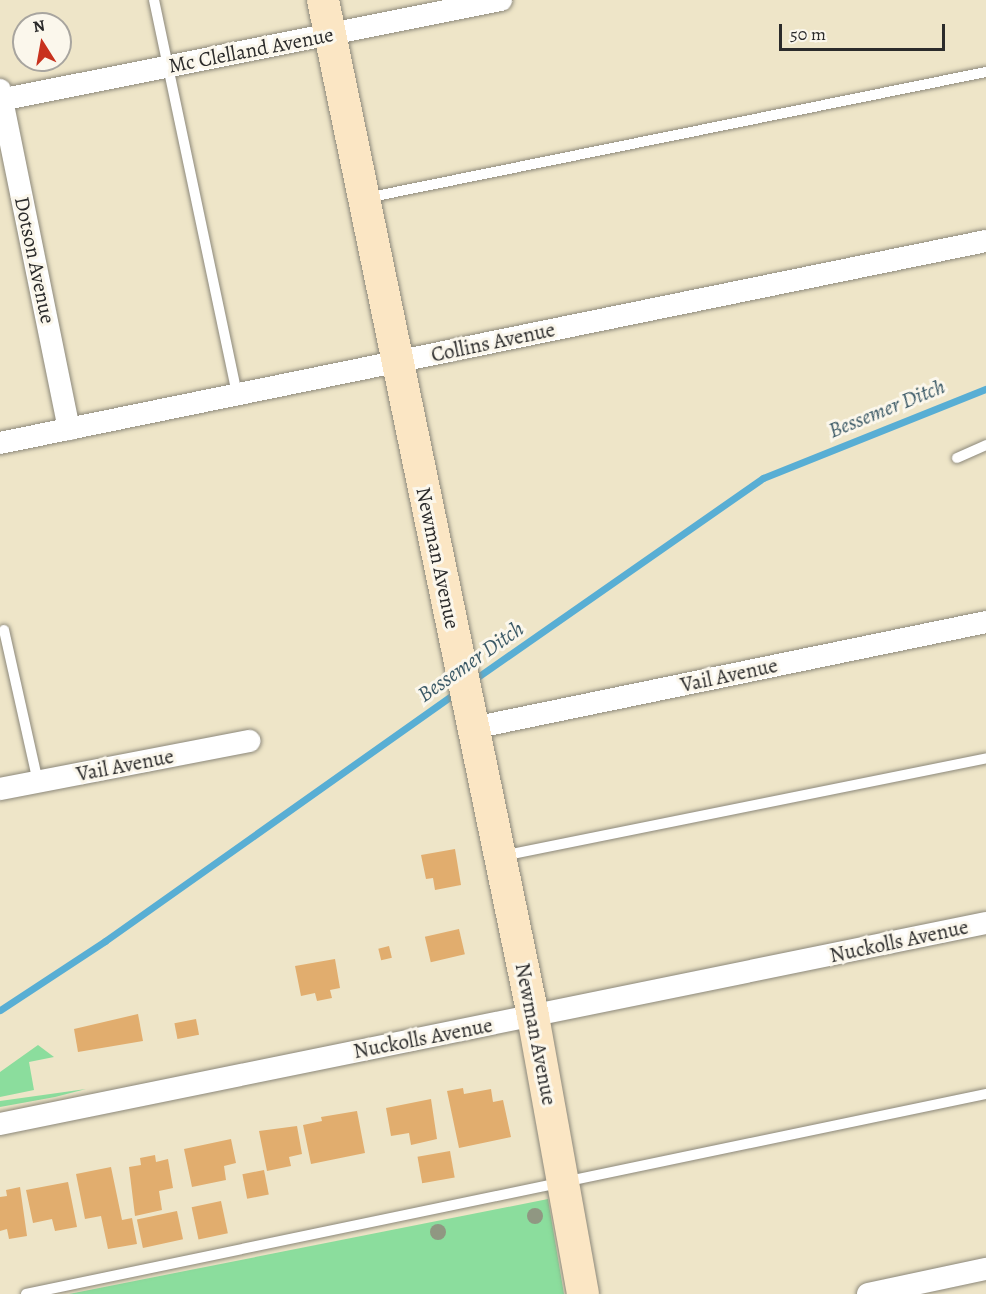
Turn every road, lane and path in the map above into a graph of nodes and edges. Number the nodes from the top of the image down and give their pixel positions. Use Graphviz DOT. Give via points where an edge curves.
graph roads {
  1 [pos="154,0"];
  2 [pos="323,0"];
  3 [pos="501,0"];
  4 [pos="330,35"];
  5 [pos="168,66"];
  6 [pos="986,72"];
  7 [pos="1,97"];
  8 [pos="363,198"];
  9 [pos="986,241"];
  10 [pos="397,362"];
  11 [pos="237,395"];
  12 [pos="69,429"];
  13 [pos="0,442"];
  14 [pos="986,445"];
  15 [pos="957,458"];
  16 [pos="986,621"];
  17 [pos="4,630"];
  18 [pos="473,728"];
  19 [pos="249,741"];
  20 [pos="986,758"];
  21 [pos="38,782"];
  22 [pos="0,789"];
  23 [pos="499,857"];
  24 [pos="986,923"];
  25 [pos="532,1016"];
  26 [pos="986,1094"];
  27 [pos="0,1124"];
  28 [pos="565,1180"];
  29 [pos="986,1269"];
  30 [pos="26,1294"];
  31 [pos="583,1294"];
  32 [pos="868,1294"];
  1 -- 5 [label="lane"];
  2 -- 4 [label="street, Newman Avenue"];
  3 -- 4 [label="street, Mc Clelland Avenue"];
  4 -- 5 [label="street, Mc Clelland Avenue"];
  4 -- 8 [label="street, Newman Avenue"];
  5 -- 7 [label="street, Mc Clelland Avenue"];
  5 -- 11 [label="lane"];
  6 -- 8 [label="lane"];
  7 -- 12 [label="street, Dotson Avenue"];
  8 -- 10 [label="street, Newman Avenue"];
  9 -- 10 [label="street, Collins Avenue"];
  10 -- 11 [label="street, Collins Avenue"];
  10 -- 18 [label="street, Newman Avenue"];
  11 -- 12 [label="street, Collins Avenue"];
  12 -- 13 [label="street, Collins Avenue"];
  14 -- 15 [label="lane"];
  16 -- 18 [label="street, Vail Avenue"];
  17 -- 21 [label="lane"];
  18 -- 23 [label="street, Newman Avenue"];
  19 -- 21 [label="street, Vail Avenue"];
  20 -- 23 [label="lane"];
  21 -- 22 [label="street, Vail Avenue"];
  23 -- 25 [label="street, Newman Avenue"];
  24 -- 25 [label="street, Nuckolls Avenue"];
  25 -- 27 [label="street, Nuckolls Avenue"];
  25 -- 28 [label="street, Newman Avenue"];
  26 -- 28 [label="lane"];
  28 -- 30 [label="lane"];
  28 -- 31 [label="street, Newman Avenue"];
  29 -- 32 [label="street"];
}
